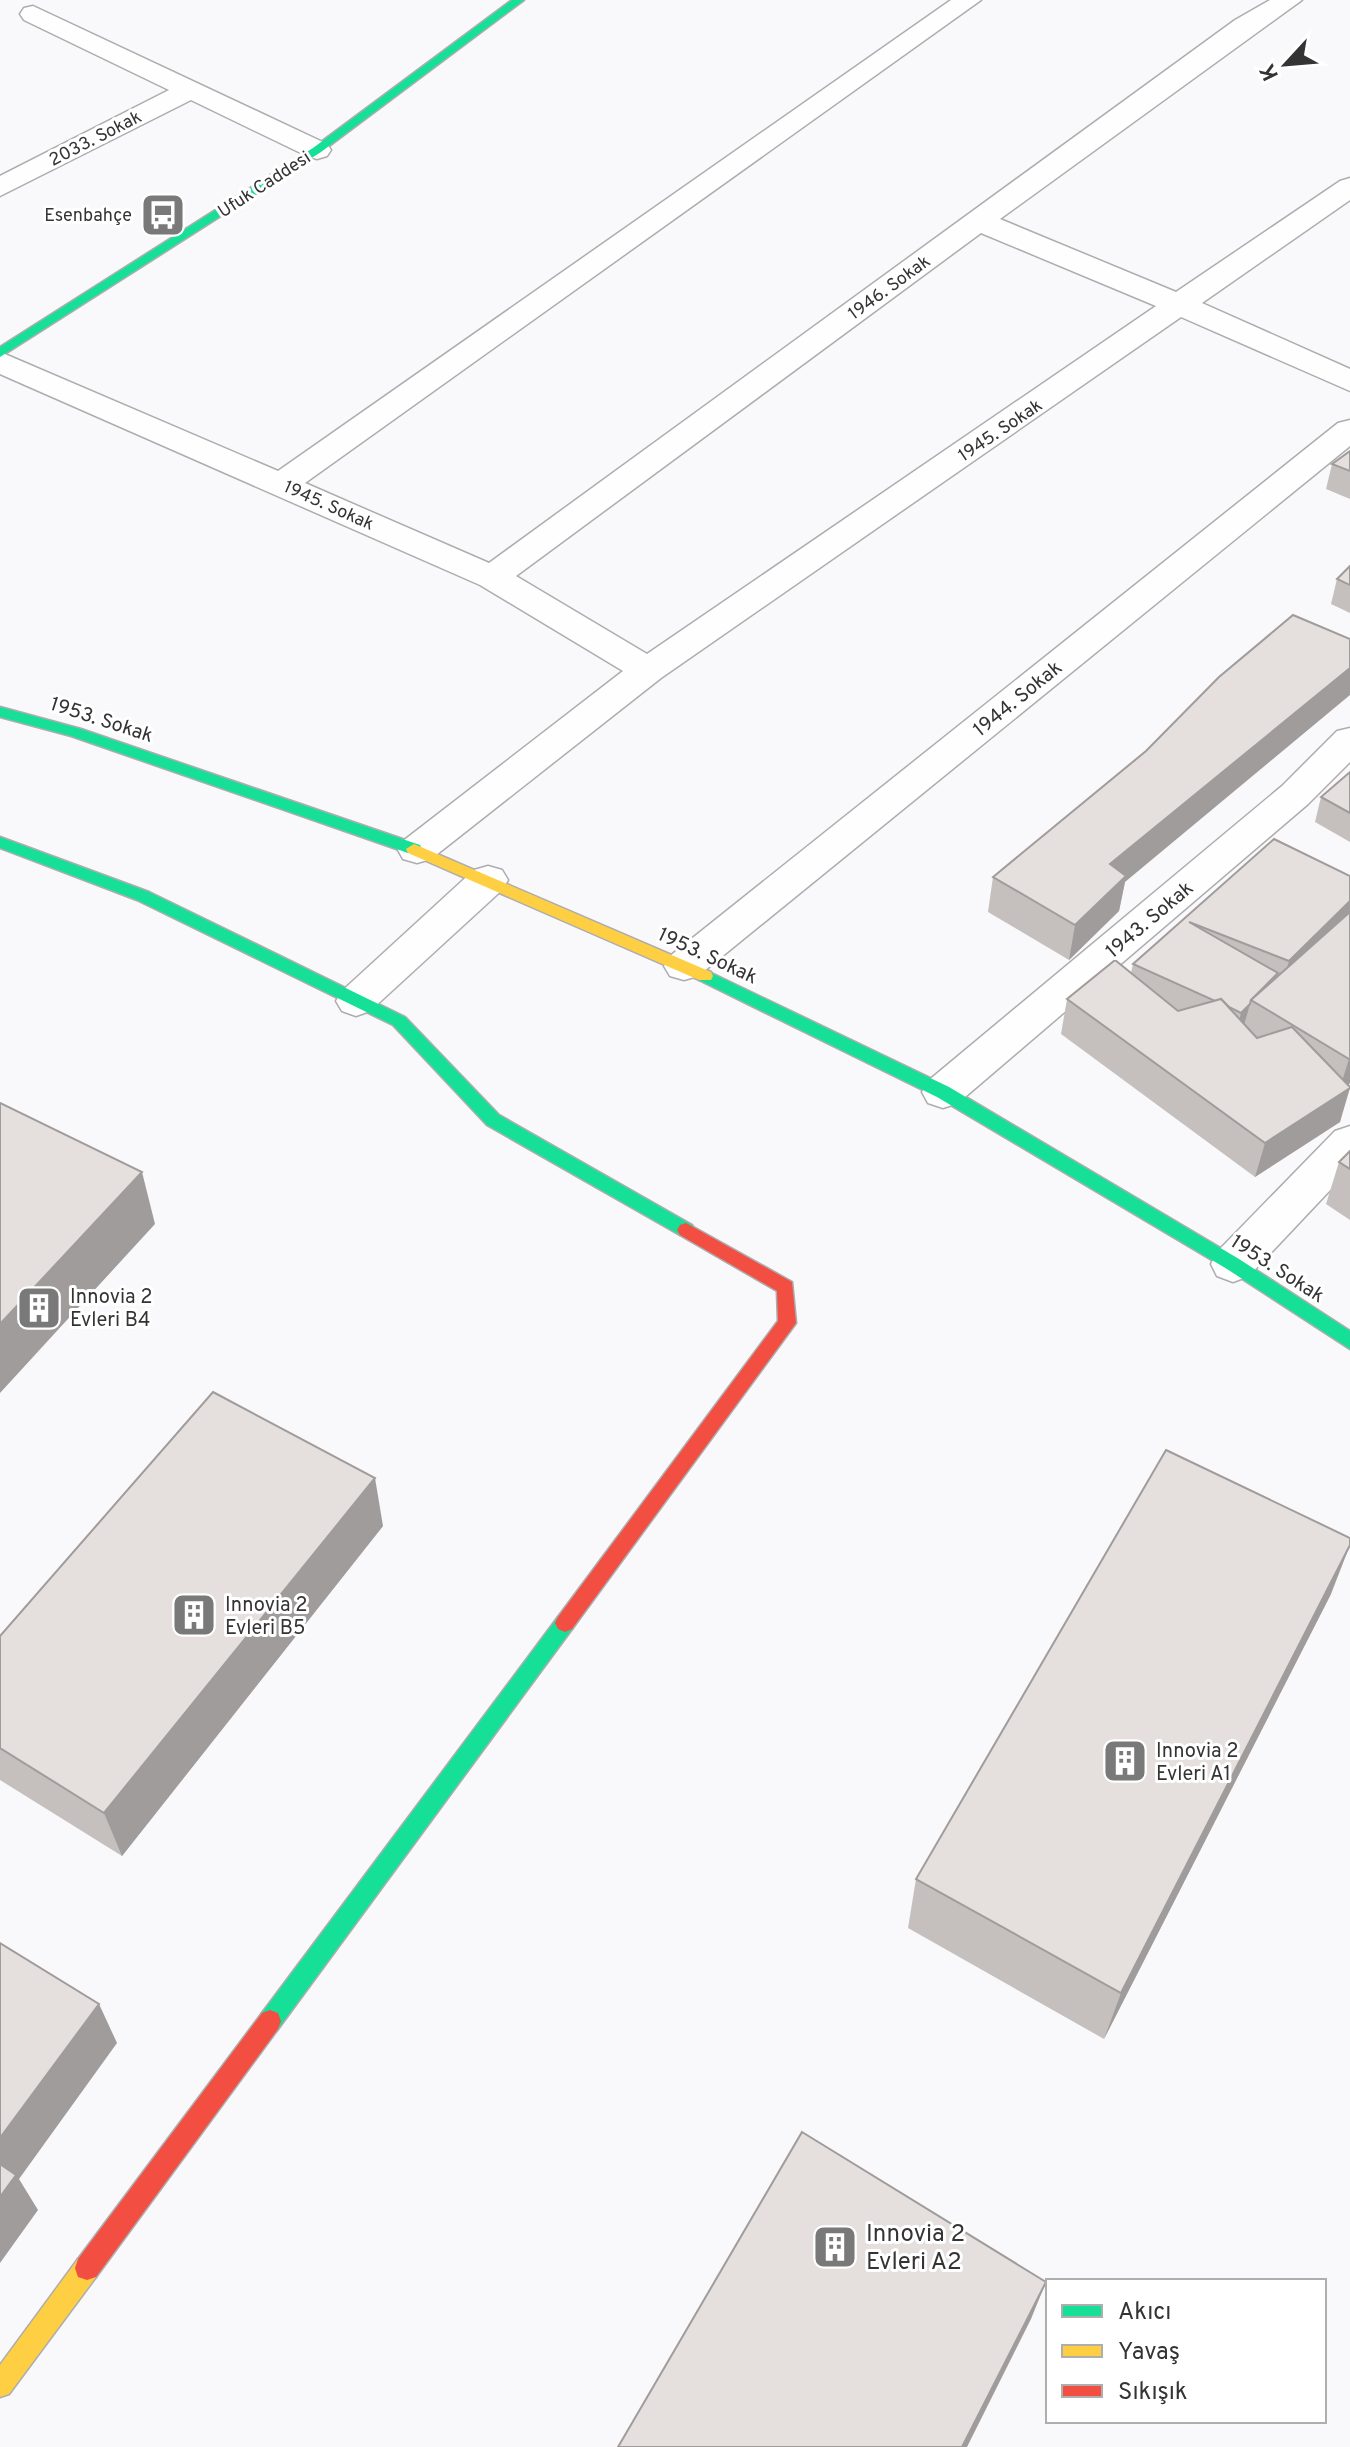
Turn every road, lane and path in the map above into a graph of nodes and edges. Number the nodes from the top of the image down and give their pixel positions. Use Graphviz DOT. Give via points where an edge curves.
graph roads {
  1 [pos="63,0"];
  2 [pos="519,0"];
  3 [pos="968,0"];
  4 [pos="1289,0"];
  5 [pos="191,89"];
  6 [pos="317,150"];
  7 [pos="0,187"];
  8 [pos="1350,187"];
  9 [pos="978,221"];
  10 [pos="1182,306"];
  11 [pos="0,353"];
  12 [pos="0,362"];
  13 [pos="1350,381"];
  14 [pos="1350,430"];
  15 [pos="282,484"];
  16 [pos="492,577"];
  17 [pos="648,670"];
  18 [pos="0,712"];
  19 [pos="1350,740"];
  20 [pos="0,842"];
  21 [pos="417,850"];
  22 [pos="488,880"];
  23 [pos="684,966"];
  24 [pos="356,1001"];
  25 [pos="943,1092"];
  26 [pos="1350,1142"];
  27 [pos="1233,1264"];
  28 [pos="1350,1341"];
  29 [pos="0,2385"];
  1 -- 5 [label="street" via="22,19"];
  2 -- 6 [label="main road, Ufuk Caddesi"];
  3 -- 15 [label="street"];
  4 -- 9 [label="street, 1946. Sokak" via="1245,26"];
  5 -- 6 [label="street"];
  5 -- 7 [label="street, 2033. Sokak"];
  6 -- 11 [label="main road, Ufuk Caddesi"];
  8 -- 10 [label="street, 1945. Sokak"];
  9 -- 10 [label="street"];
  9 -- 16 [label="street, 1946. Sokak"];
  10 -- 13 [label="street"];
  10 -- 17 [label="street, 1945. Sokak"];
  12 -- 15 [label="street, 1945. Sokak"];
  14 -- 23 [label="street, 1944. Sokak"];
  15 -- 16 [label="street, 1945. Sokak"];
  16 -- 17 [label="street, 1945. Sokak"];
  17 -- 21 [label="street, 1945. Sokak"];
  18 -- 21 [label="main road, 1953. Sokak" via="76,732"];
  19 -- 25 [label="street, 1943. Sokak" via="1295,795"];
  20 -- 24 [label="main road" via="143,896"];
  21 -- 22 [label="main road, 1953. Sokak"];
  22 -- 23 [label="main road, 1953. Sokak"];
  22 -- 24 [label="street"];
  23 -- 25 [label="main road, 1953. Sokak"];
  24 -- 29 [label="main road" via="399,1021 493,1120 786,1287 787,1323"];
  25 -- 27 [label="main road, 1953. Sokak"];
  26 -- 27 [label="street"];
  27 -- 28 [label="main road, 1953. Sokak"];
}
